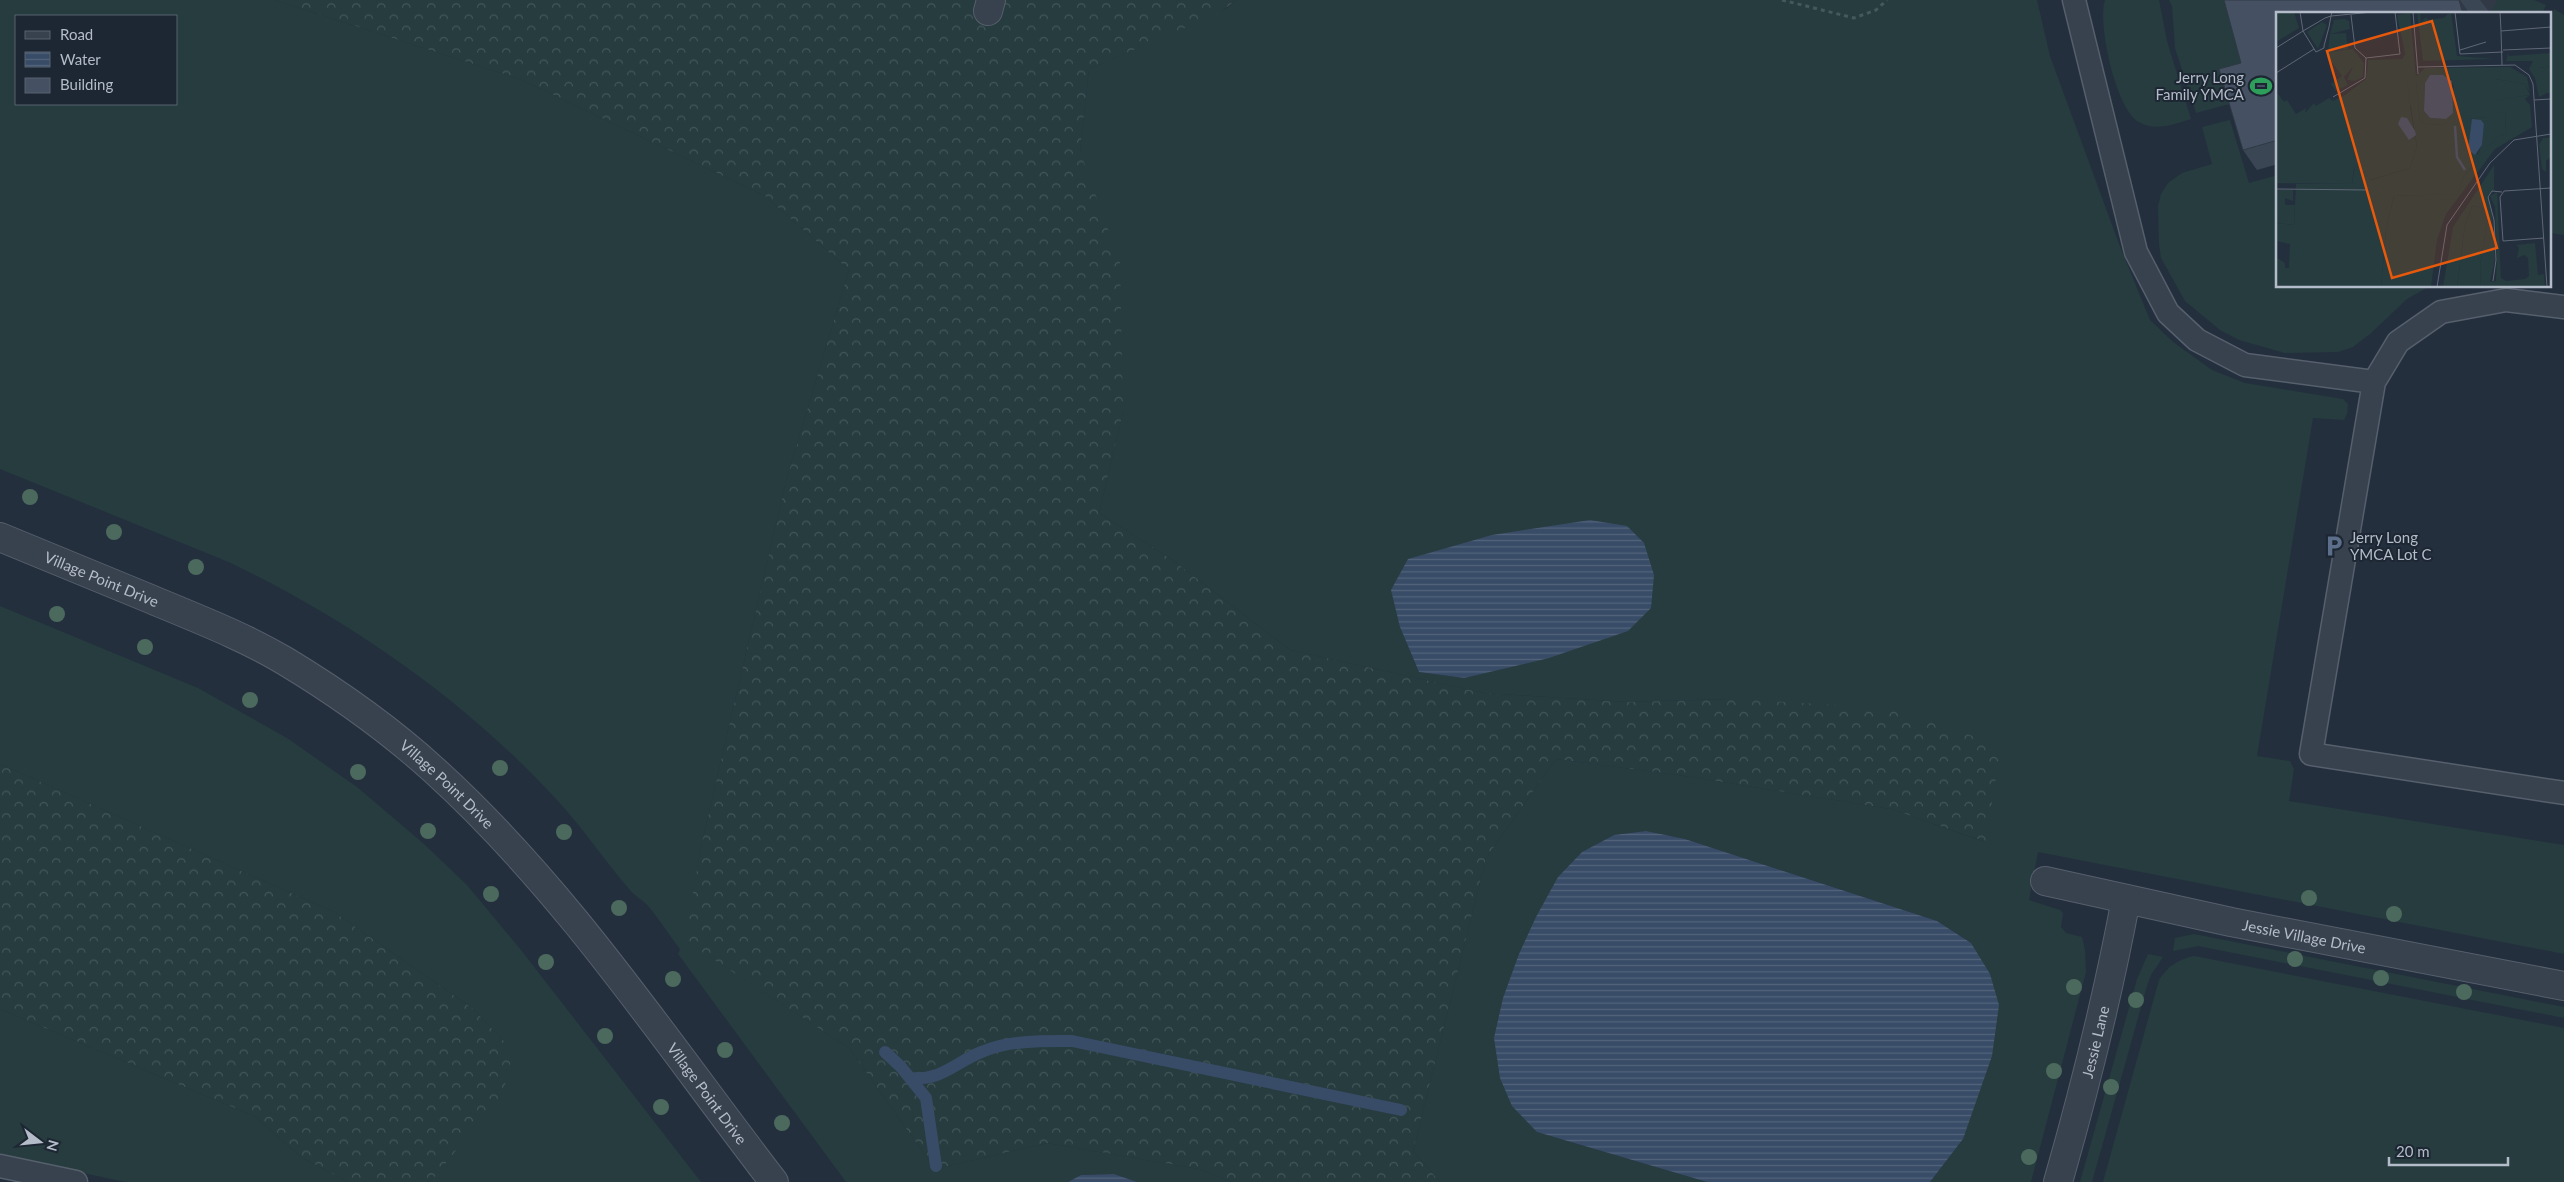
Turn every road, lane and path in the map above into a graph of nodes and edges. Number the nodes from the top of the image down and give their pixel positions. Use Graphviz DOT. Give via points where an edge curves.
graph roads {
  1 [pos="1782,0"];
  2 [pos="1887,0"];
  3 [pos="2074,0"];
  4 [pos="2564,307"];
  5 [pos="2374,382"];
  6 [pos="0,537"];
  7 [pos="2564,793"];
  8 [pos="2045,881"];
  9 [pos="2126,899"];
  10 [pos="2564,986"];
  11 [pos="0,1166"];
  12 [pos="76,1182"];
  13 [pos="774,1182"];
  14 [pos="2058,1182"];
  1 -- 2 [label="path" via="1854,18 1876,10"];
  3 -- 5 [label="lane" via="2136,252 2168,313 2198,340 2245,365"];
  4 -- 5 [label="lane" via="2506,300 2441,312 2398,342"];
  5 -- 7 [label="lane" via="2311,754"];
  6 -- 13 [label="street, Village Point Drive" via="232,633 283,660 387,730 435,771 521,858 605,960"];
  8 -- 9 [label="street, Jessie Village Drive"];
  9 -- 10 [label="street, Jessie Village Drive"];
  9 -- 14 [label="street, Jessie Lane" via="2109,987"];
  11 -- 12 [label="lane"];
}
